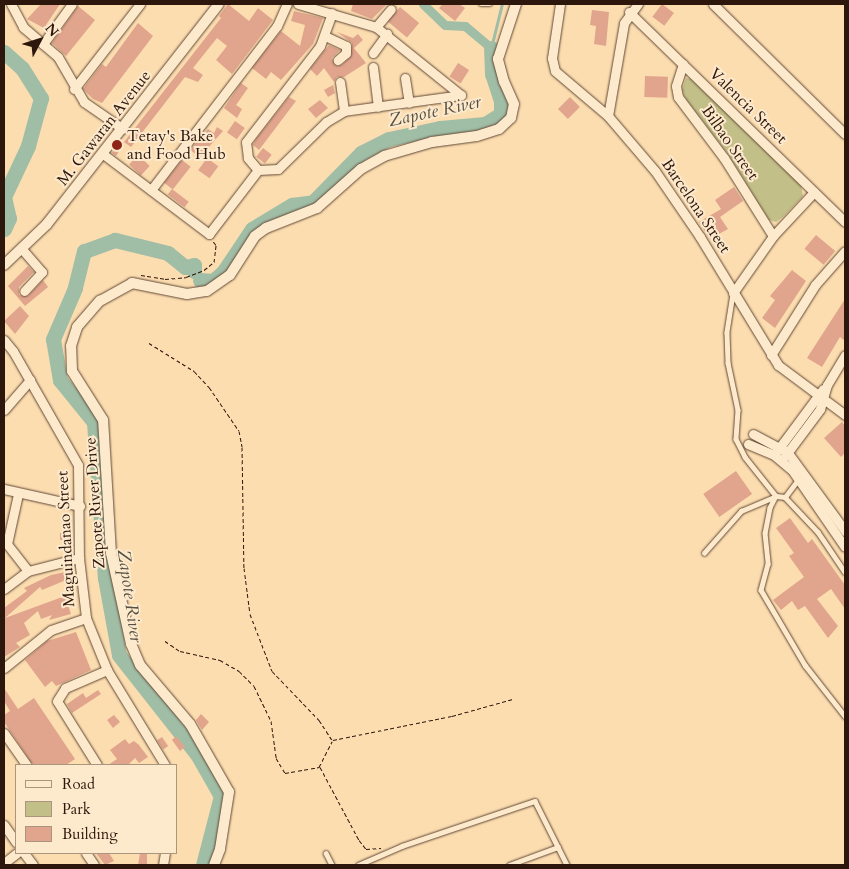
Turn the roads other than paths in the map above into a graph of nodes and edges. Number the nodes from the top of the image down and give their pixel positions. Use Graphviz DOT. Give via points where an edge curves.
graph roads {
  1 [pos="72,4"];
  2 [pos="140,4"];
  3 [pos="219,4"];
  4 [pos="287,4"];
  5 [pos="298,4"];
  6 [pos="481,4"];
  7 [pos="490,4"];
  8 [pos="516,4"];
  9 [pos="560,4"];
  10 [pos="638,4"];
  11 [pos="713,4"];
  12 [pos="12,5"];
  13 [pos="391,9"];
  14 [pos="629,12"];
  15 [pos="332,13"];
  16 [pos="376,27"];
  17 [pos="387,34"];
  18 [pos="325,36"];
  19 [pos="43,44"];
  20 [pos="373,53"];
  21 [pos="338,60"];
  22 [pos="683,64"];
  23 [pos="373,67"];
  24 [pos="405,78"];
  25 [pos="340,82"];
  26 [pos="74,89"];
  27 [pos="409,103"];
  28 [pos="378,107"];
  29 [pos="344,111"];
  30 [pos="608,116"];
  31 [pos="123,129"];
  32 [pos="845,134"];
  33 [pos="103,154"];
  34 [pos="258,170"];
  35 [pos="151,190"];
  36 [pos="814,192"];
  37 [pos="845,222"];
  38 [pos="773,236"];
  39 [pos="21,248"];
  40 [pos="845,251"];
  41 [pos="4,265"];
  42 [pos="24,291"];
  43 [pos="733,293"];
  44 [pos="4,340"];
  45 [pos="771,355"];
  46 [pos="845,355"];
  47 [pos="30,380"];
  48 [pos="822,395"];
  49 [pos="4,410"];
  50 [pos="845,415"];
  51 [pos="753,434"];
  52 [pos="748,444"];
  53 [pos="781,452"];
  54 [pos="798,480"];
  55 [pos="4,489"];
  56 [pos="18,494"];
  57 [pos="776,496"];
  58 [pos="785,497"];
  59 [pos="80,506"];
  60 [pos="845,531"];
  61 [pos="845,547"];
  62 [pos="704,552"];
  63 [pos="79,558"];
  64 [pos="28,571"];
  65 [pos="845,572"];
  66 [pos="4,589"];
  67 [pos="86,618"];
  68 [pos="4,668"];
  69 [pos="107,670"];
  70 [pos="845,716"];
  71 [pos="4,733"];
  72 [pos="25,764"];
  73 [pos="96,764"];
  74 [pos="164,764"];
  75 [pos="4,824"];
  76 [pos="15,840"];
  77 [pos="558,847"];
  78 [pos="326,853"];
  79 [pos="16,854"];
  80 [pos="25,854"];
  81 [pos="87,854"];
  82 [pos="4,863"];
  83 [pos="33,865"];
  84 [pos="94,865"];
  85 [pos="214,865"];
  86 [pos="332,865"];
  87 [pos="358,865"];
  88 [pos="509,865"];
  89 [pos="567,865"];
  1 -- 19 [label="street"];
  2 -- 26 [label="street"];
  3 -- 31 [label="street, M. Gawaran Avenue"];
  4 -- 35 [label="street" via="277,26"];
  5 -- 15 [label="street"];
  6 -- 7 [label="lane"];
  8 -- 85 [label="street, Zapote River Drive" via="498,59 499,70 514,104 510,118 499,129 477,136 432,142 384,156 361,169 317,208 266,228 255,236 230,275 206,291 187,294 132,283 100,301 77,327 71,346 72,371 103,420 111,553 130,644 140,665 190,724 229,792 220,849"];
  9 -- 30 [label="street, Barcelona Street" via="553,65"];
  10 -- 14 [label="street"];
  11 -- 32 [label="street"];
  12 -- 19 [label="street" via="22,28"];
  13 -- 16 [label="street"];
  14 -- 22 [label="street, Valencia Street"];
  14 -- 30 [label="street" via="617,55"];
  15 -- 16 [label="street"];
  15 -- 18 [label="street"];
  16 -- 17 [label="street"];
  17 -- 20 [label="street"];
  17 -- 27 [label="street" via="461,95"];
  18 -- 21 [label="street" via="346,46 346,54"];
  18 -- 34 [label="street" via="246,142 248,158"];
  19 -- 26 [label="street" via="58,57"];
  22 -- 36 [label="street, Valencia Street"];
  22 -- 38 [label="street, Bilbao Street" via="676,86 678,97 724,158"];
  23 -- 28 [label="street"];
  24 -- 27 [label="street"];
  25 -- 29 [label="street"];
  26 -- 31 [label="street" via="84,102"];
  27 -- 28 [label="street"];
  28 -- 29 [label="street"];
  29 -- 34 [label="street" via="326,122 278,169"];
  30 -- 43 [label="street, Barcelona Street" via="655,171"];
  31 -- 33 [label="street, M. Gawaran Avenue"];
  33 -- 35 [label="street"];
  33 -- 39 [label="street, M. Gawaran Avenue" via="47,224"];
  34 -- 35 [label="street" via="209,234"];
  36 -- 37 [label="street, Valencia Street"];
  36 -- 38 [label="street"];
  38 -- 43 [label="street"];
  39 -- 41 [label="street, M. Gawaran Avenue"];
  39 -- 42 [label="street" via="42,272"];
  40 -- 45 [label="street" via="815,285"];
  43 -- 45 [label="street, Barcelona Street"];
  43 -- 57 [label="lane" via="727,333 728,363 738,410 736,438 745,457"];
  44 -- 47 [label="street, Maguindanao Street"];
  45 -- 48 [label="street, Barcelona Street" via="784,372"];
  46 -- 48 [label="street"];
  47 -- 49 [label="street"];
  47 -- 59 [label="street, Maguindanao Street" via="78,465"];
  48 -- 50 [label="street, Barcelona Street"];
  48 -- 53 [label="street" via="816,416"];
  51 -- 53 [label="street"];
  52 -- 53 [label="street"];
  53 -- 54 [label="street" via="782,460"];
  53 -- 60 [label="street"];
  54 -- 58 [label="lane"];
  54 -- 61 [label="street"];
  55 -- 56 [label="street"];
  56 -- 59 [label="street"];
  56 -- 64 [label="street" via="7,544"];
  57 -- 58 [label="lane"];
  57 -- 62 [label="lane" via="741,511"];
  57 -- 70 [label="lane" via="765,533 768,564 761,590 805,665"];
  58 -- 65 [label="lane" via="833,550"];
  59 -- 63 [label="street, Maguindanao Street"];
  63 -- 64 [label="street"];
  63 -- 67 [label="street, Maguindanao Street"];
  64 -- 66 [label="street"];
  67 -- 68 [label="street" via="51,630"];
  67 -- 69 [label="street, Maguindanao Street"];
  69 -- 73 [label="street" via="65,688 57,701"];
  69 -- 74 [label="street, Maguindanao Street"];
  71 -- 72 [label="street"];
  75 -- 76 [label="street"];
  77 -- 87 [label="lane" via="535,801 402,846"];
  77 -- 88 [label="lane"];
  77 -- 89 [label="lane"];
  78 -- 86 [label="lane"];
  79 -- 82 [label="street"];
  80 -- 83 [label="street"];
  81 -- 84 [label="street"];
}
